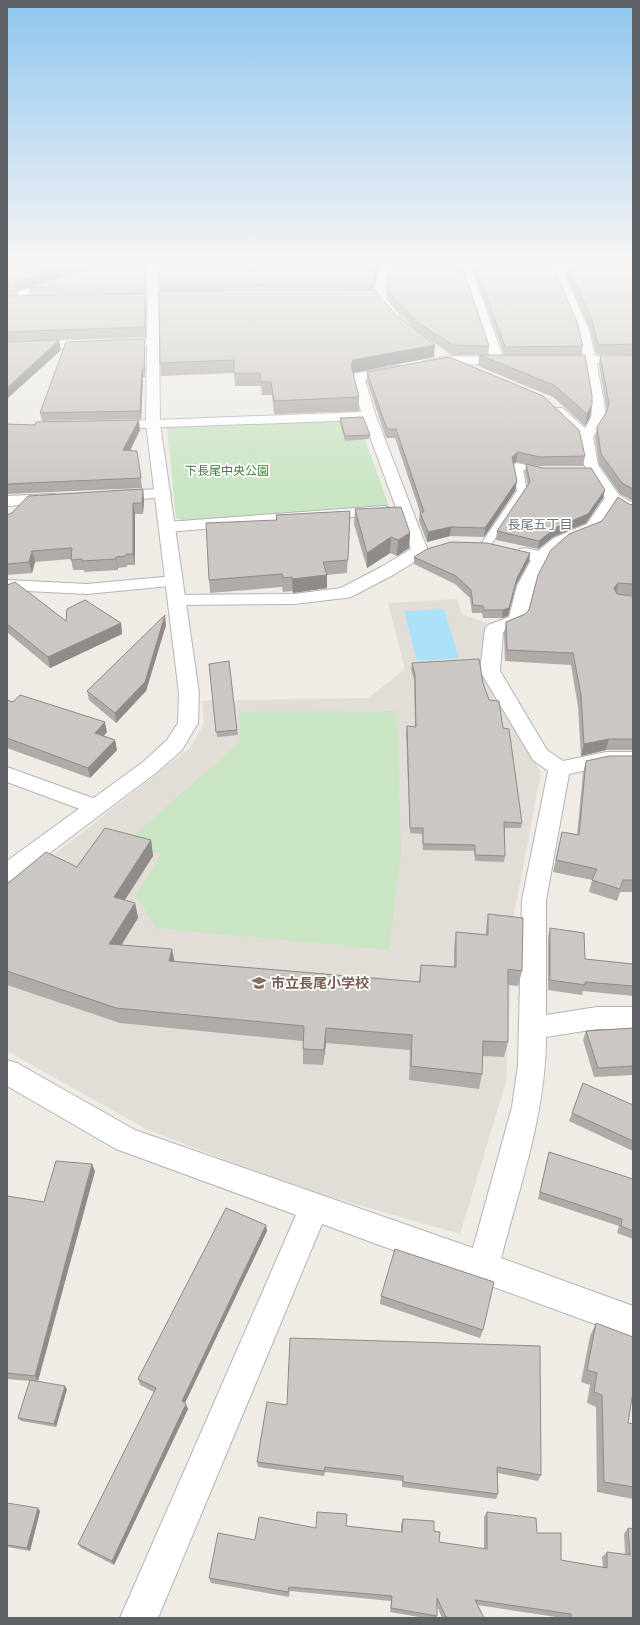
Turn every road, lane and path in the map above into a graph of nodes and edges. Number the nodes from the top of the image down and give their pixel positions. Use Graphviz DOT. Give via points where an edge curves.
graph roads {
  1 [pos="153,339"];
  2 [pos="490,339"];
  3 [pos="585,339"];
  4 [pos="153,342"];
  5 [pos="7,346"];
  6 [pos="22,346"];
  7 [pos="431,349"];
  8 [pos="7,359"];
  9 [pos="449,360"];
  10 [pos="590,360"];
  11 [pos="633,360"];
  12 [pos="498,361"];
  13 [pos="521,361"];
  14 [pos="544,361"];
  15 [pos="477,372"];
  16 [pos="547,401"];
  17 [pos="369,416"];
  18 [pos="153,424"];
  19 [pos="92,426"];
  20 [pos="586,438"];
  21 [pos="542,471"];
  22 [pos="557,471"];
  23 [pos="580,471"];
  24 [pos="595,471"];
  25 [pos="163,494"];
  26 [pos="101,497"];
  27 [pos="71,498"];
  28 [pos="613,498"];
  29 [pos="9,508"];
  30 [pos="405,510"];
  31 [pos="633,510"];
  32 [pos="167,526"];
  33 [pos="493,546"];
  34 [pos="541,557"];
  35 [pos="174,581"];
  36 [pos="7,585"];
  37 [pos="177,600"];
  38 [pos="633,759"];
  39 [pos="559,768"];
  40 [pos="7,774"];
  41 [pos="96,807"];
  42 [pos="7,873"];
  43 [pos="633,1018"];
  44 [pos="533,1028"];
  45 [pos="7,1072"];
  46 [pos="314,1208"];
  47 [pos="483,1267"];
  48 [pos="633,1322"];
  49 [pos="139,1618"];
  1 -- 4 [label="street"];
  2 -- 12 [label="street"];
  3 -- 10 [label="street"];
  4 -- 6 [label="street"];
  4 -- 18 [label="street"];
  5 -- 6 [label="street"];
  6 -- 8 [label="street"];
  7 -- 9 [label="street"];
  9 -- 12 [label="street"];
  9 -- 15 [label="street"];
  9 -- 17 [label="street" via="358,377"];
  10 -- 11 [label="street"];
  10 -- 14 [label="street"];
  10 -- 20 [label="street" via="598,418"];
  12 -- 13 [label="street"];
  16 -- 20 [label="street"];
  17 -- 18 [label="street"];
  17 -- 30 [label="street"];
  18 -- 19 [label="street"];
  18 -- 25 [label="street"];
  20 -- 24 [label="street" via="591,465"];
  21 -- 22 [label="street"];
  21 -- 33 [label="lane" via="517,466 522,491"];
  23 -- 24 [label="street"];
  24 -- 28 [label="street"];
  25 -- 26 [label="street"];
  25 -- 32 [label="street"];
  27 -- 29 [label="street" via="25,501"];
  28 -- 31 [label="street"];
  28 -- 34 [label="street" via="593,527 560,541"];
  30 -- 32 [label="street"];
  30 -- 37 [label="street" via="428,549 345,592 294,599"];
  32 -- 35 [label="street"];
  33 -- 34 [label="street"];
  34 -- 39 [label="street" via="526,586 517,620 494,629 490,671 540,754"];
  35 -- 36 [label="street" via="87,589"];
  35 -- 37 [label="street"];
  37 -- 41 [label="street" via="189,693 188,723 175,745"];
  38 -- 39 [label="street" via="606,759"];
  39 -- 44 [label="street" via="534,900"];
  40 -- 41 [label="street"];
  41 -- 42 [label="street"];
  43 -- 44 [label="street" via="597,1018"];
  44 -- 47 [label="street" via="532,1065 526,1107"];
  45 -- 46 [label="street" via="126,1140"];
  46 -- 47 [label="street"];
  46 -- 49 [label="street"];
  47 -- 48 [label="street"];
}
